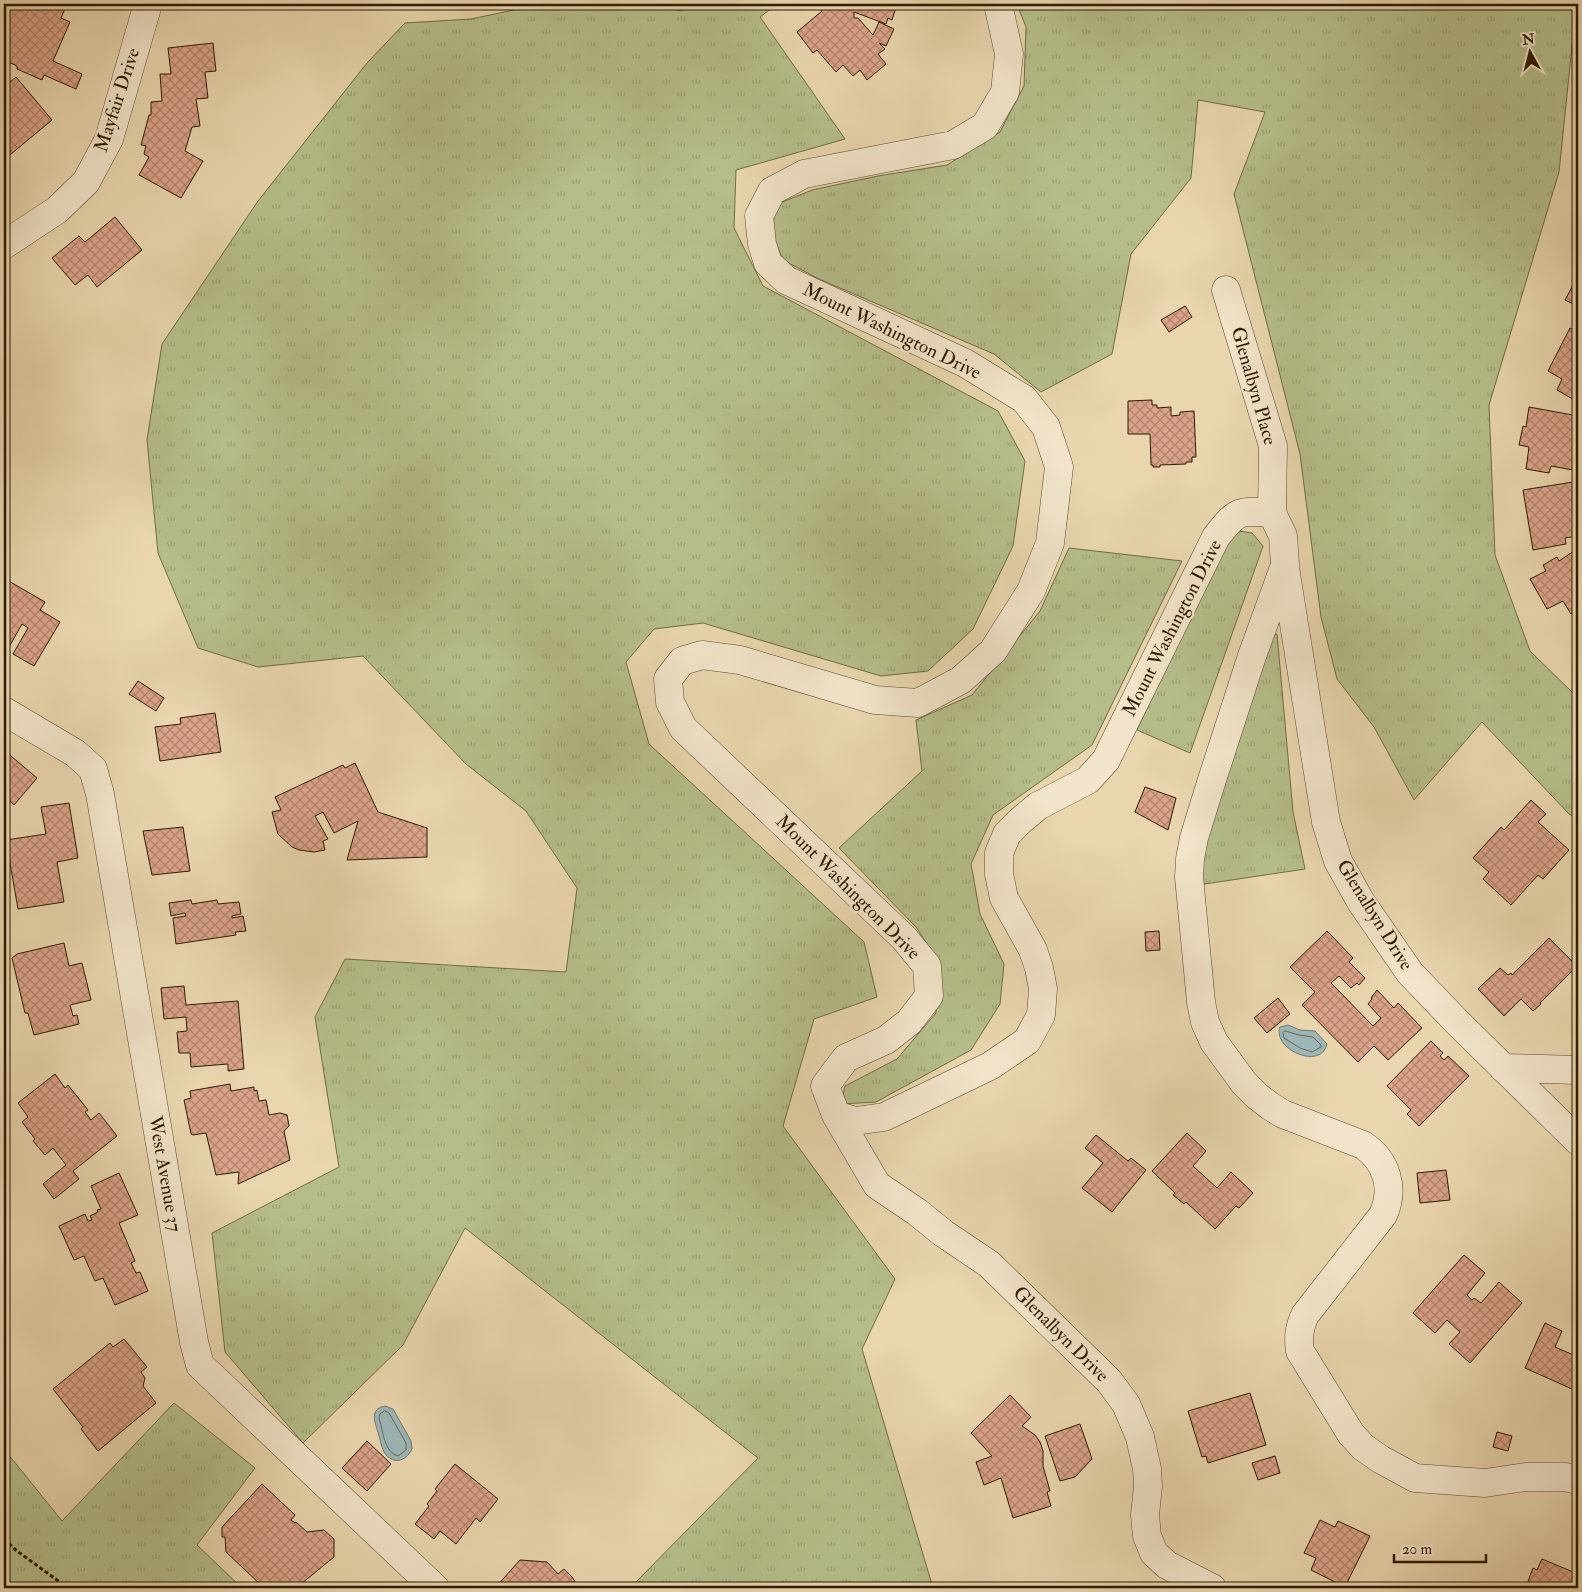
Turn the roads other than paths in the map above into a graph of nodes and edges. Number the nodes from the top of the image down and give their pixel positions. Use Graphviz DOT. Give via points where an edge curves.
graph roads {
  1 [pos="148,4"];
  2 [pos="998,4"];
  3 [pos="4,245"];
  4 [pos="1226,290"];
  5 [pos="1272,513"];
  6 [pos="1285,565"];
  7 [pos="4,711"];
  8 [pos="1503,1068"];
  9 [pos="1578,1070"];
  10 [pos="836,1115"];
  11 [pos="1578,1141"];
  12 [pos="1578,1480"];
  13 [pos="435,1588"];
  14 [pos="1212,1588"];
  1 -- 3 [label="street, Mayfair Drive" via="109,139 86,182 56,210"];
  2 -- 10 [label="street, Mount Washington Drive" via="1009,54 1005,92 985,126 953,145 804,174 772,191 758,216 768,263 786,280 965,364 1024,399 1046,427 1059,467 1050,543 1031,592 993,651 961,680 918,703 875,700 740,660 702,654 682,661 668,679 670,702 683,728 904,938 927,966 929,996 909,1022 886,1040 846,1058 825,1086"];
  4 -- 5 [label="street, Glenalbyn Place" via="1273,446"];
  5 -- 6 [label="street" via="1283,536"];
  5 -- 10 [label="street, Mount Washington Drive" via="1244,510 1216,537 1106,760 1088,780 1038,806 1007,834 999,853 1004,898 1033,950 1042,989 1041,1015 1027,1041 990,1066 884,1117 855,1121"];
  6 -- 8 [label="street, Glenalbyn Drive" via="1326,822 1338,860 1361,902 1410,973"];
  6 -- 12 [label="street" via="1252,656 1194,838 1189,877 1200,1002 1214,1042 1244,1083 1270,1106 1371,1150 1382,1164 1389,1182 1383,1216 1305,1315 1298,1335 1300,1351 1362,1447 1415,1478 1485,1483 1525,1478 1565,1477"];
  7 -- 13 [label="street, West Avenue 37" via="75,753 93,769 200,1365"];
  8 -- 9 [label="street"];
  8 -- 11 [label="street, Glenalbyn Drive"];
  10 -- 14 [label="street, Glenalbyn Drive" via="877,1185 989,1264 1109,1381 1126,1404 1140,1437 1147,1469 1147,1536 1154,1553 1167,1565"];
}
